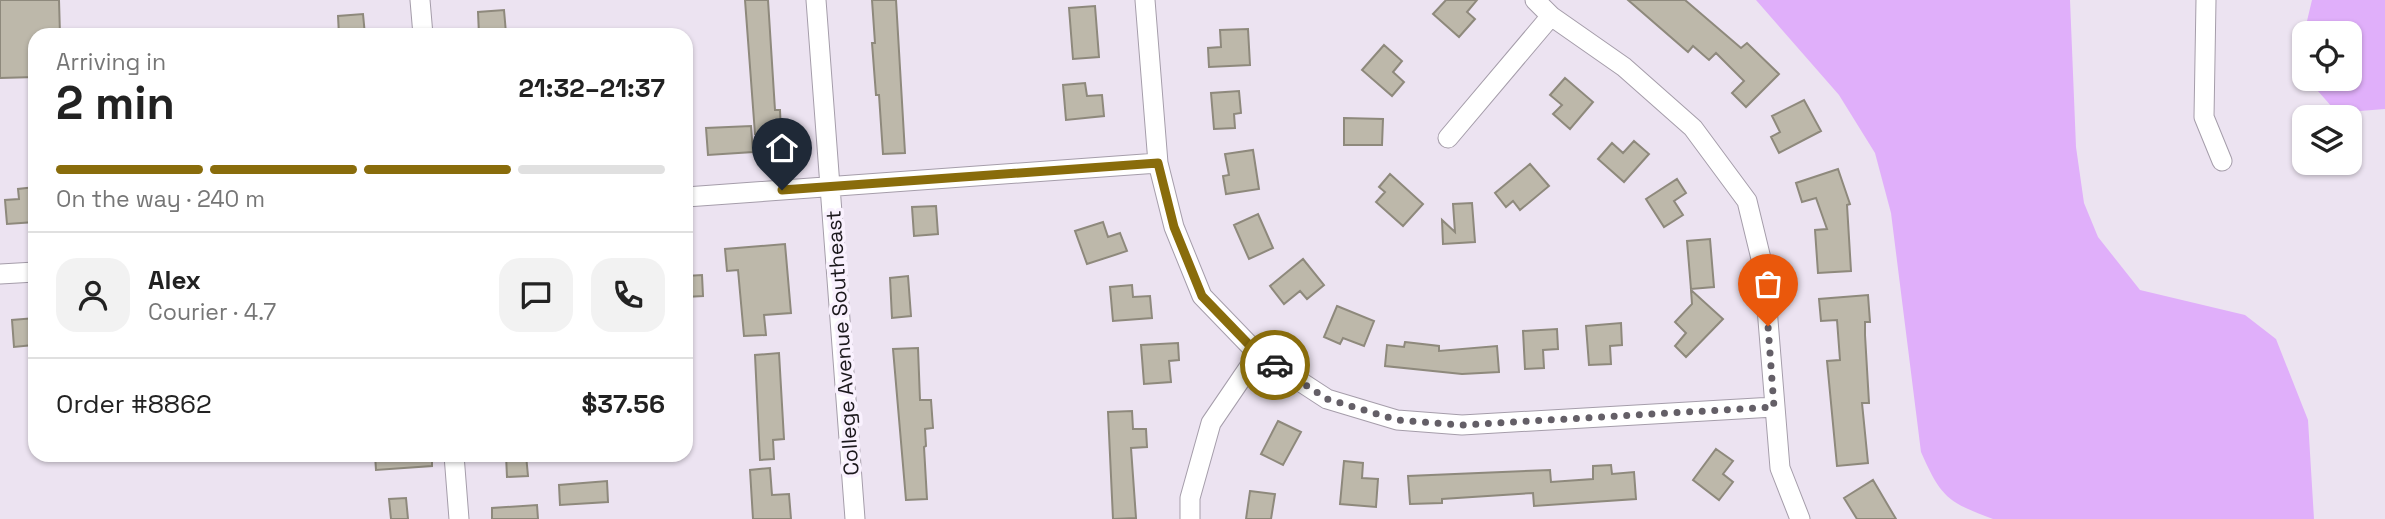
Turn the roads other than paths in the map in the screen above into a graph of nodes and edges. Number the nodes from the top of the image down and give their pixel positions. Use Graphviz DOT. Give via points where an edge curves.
graph roads {
  1 [pos="420,0"];
  2 [pos="816,0"];
  3 [pos="1145,0"];
  4 [pos="1535,0"];
  5 [pos="2206,0"];
  6 [pos="1551,16"];
  7 [pos="422,28"];
  8 [pos="1448,138"];
  9 [pos="2222,161"];
  10 [pos="1158,163"];
  11 [pos="830,186"];
  12 [pos="693,196"];
  13 [pos="28,272"];
  14 [pos="0,274"];
  15 [pos="1258,354"];
  16 [pos="1774,407"];
  17 [pos="454,462"];
  18 [pos="458,519"];
  19 [pos="855,519"];
  20 [pos="1190,519"];
  21 [pos="1800,519"];
  1 -- 7 [label="street"];
  2 -- 11 [label="street, College Avenue Southeast"];
  3 -- 10 [label="street"];
  4 -- 6 [label="street"];
  5 -- 9 [label="street" via="2204,117"];
  6 -- 8 [label="street"];
  6 -- 16 [label="street" via="1624,67 1693,128 1747,201 1764,271"];
  10 -- 11 [label="street"];
  10 -- 15 [label="street" via="1174,227 1202,296"];
  11 -- 12 [label="street"];
  11 -- 19 [label="street, College Avenue Southeast"];
  13 -- 14 [label="street"];
  15 -- 16 [label="street" via="1327,399 1397,420 1462,425"];
  15 -- 20 [label="street" via="1211,423 1190,498"];
  16 -- 21 [label="street" via="1780,468"];
  17 -- 18 [label="street"];
}
